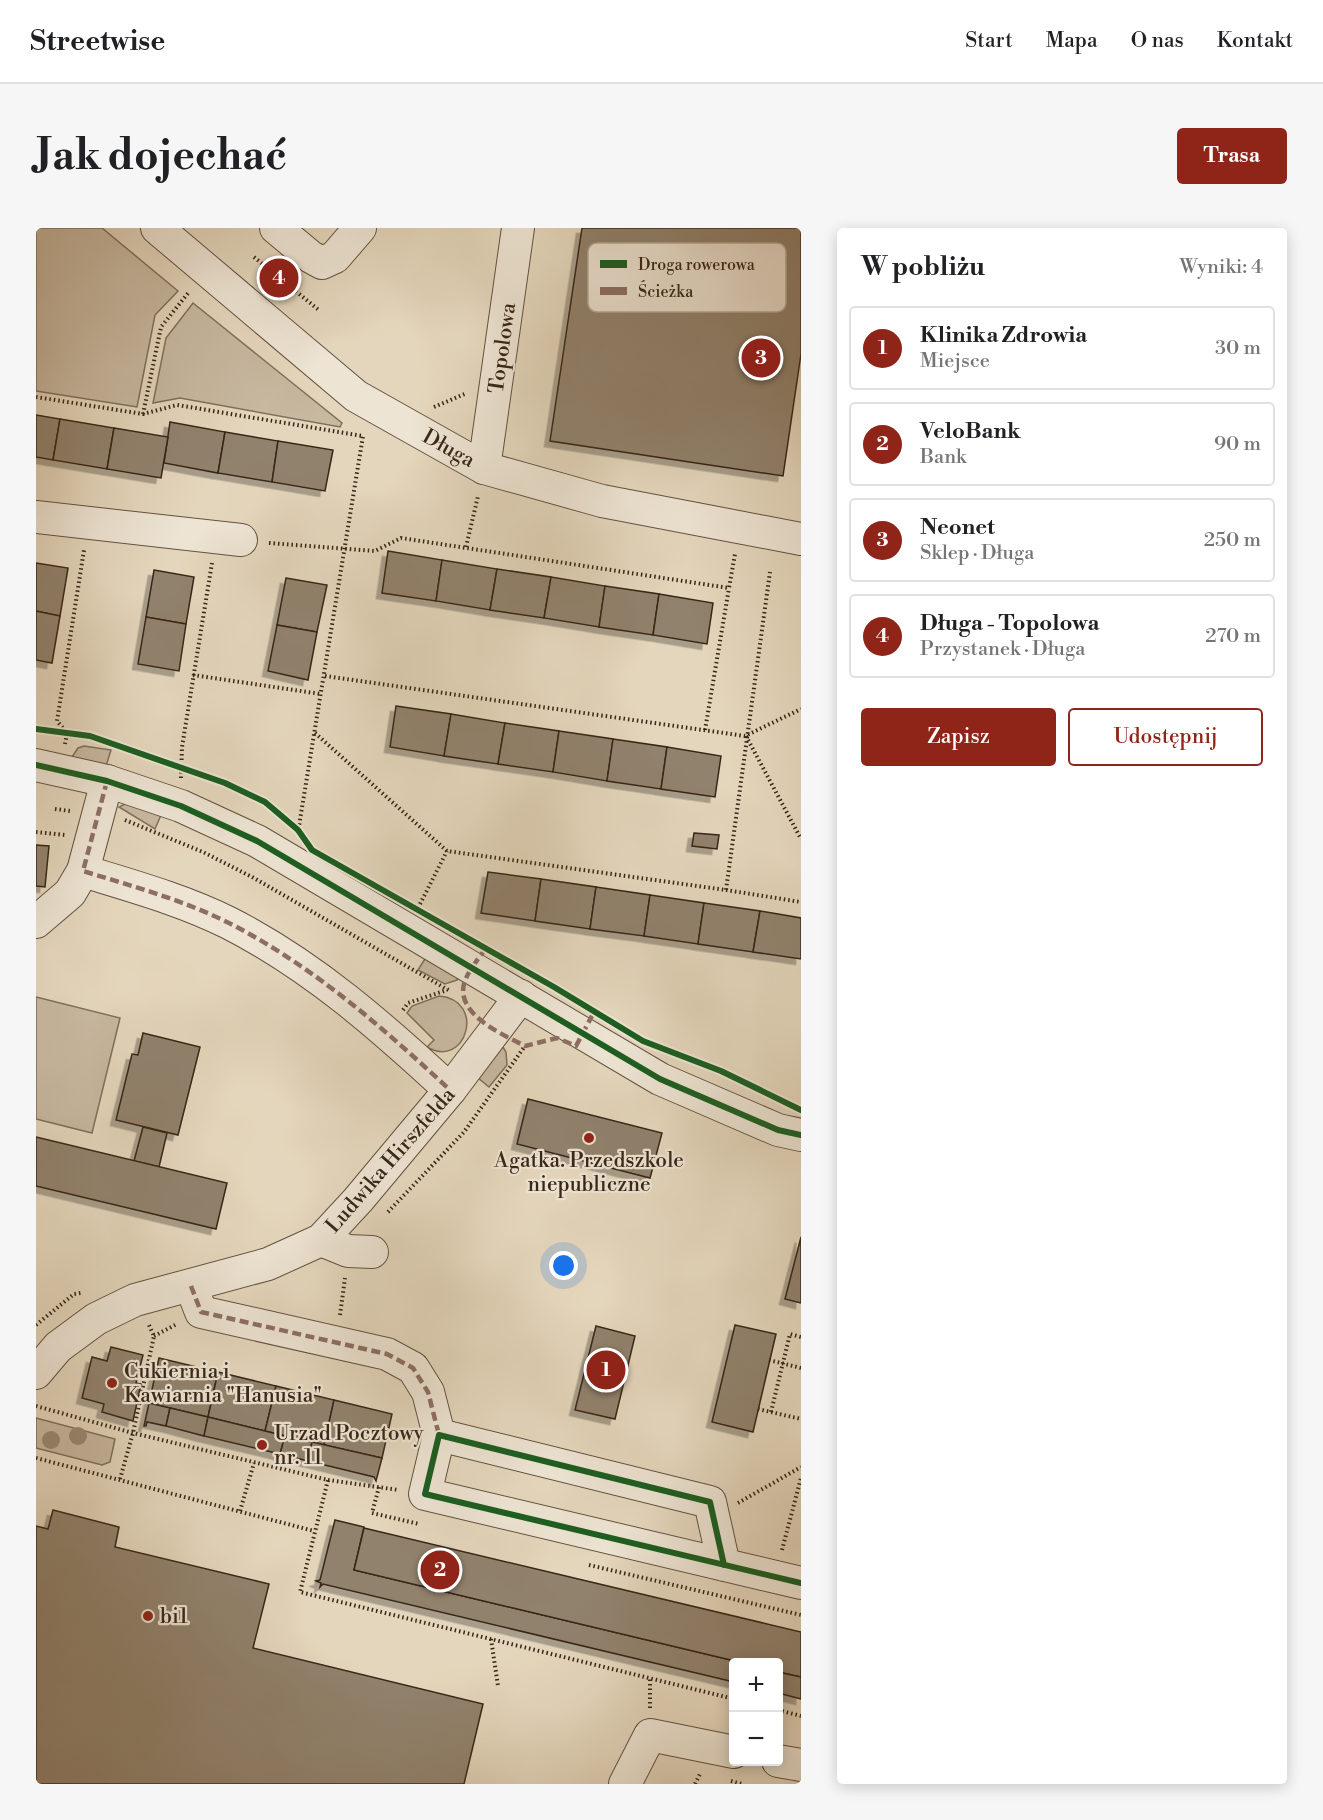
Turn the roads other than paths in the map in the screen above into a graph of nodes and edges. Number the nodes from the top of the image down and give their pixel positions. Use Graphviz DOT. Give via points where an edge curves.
graph roads {
  1 [pos="158,228"];
  2 [pos="276,228"];
  3 [pos="360,228"];
  4 [pos="518,228"];
  5 [pos="484,468"];
  6 [pos="36,517"];
  7 [pos="801,539"];
  8 [pos="241,540"];
  9 [pos="36,765"];
  10 [pos="103,796"];
  11 [pos="83,871"];
  12 [pos="36,922"];
  13 [pos="521,996"];
  14 [pos="450,1090"];
  15 [pos="801,1135"];
  16 [pos="190,1287"];
  17 [pos="36,1373"];
  18 [pos="440,1435"];
  19 [pos="724,1565"];
  20 [pos="801,1583"];
  21 [pos="729,1751"];
  22 [pos="783,1762"];
  23 [pos="801,1766"];
  24 [pos="625,1784"];
  1 -- 5 [label="street, Długa" via="357,396"];
  2 -- 3 [label="street" via="322,262 335,257"];
  4 -- 5 [label="street, Topolowa"];
  5 -- 7 [label="street, Długa" via="602,501"];
  6 -- 8 [label="street"];
  9 -- 10 [label="street"];
  10 -- 11 [label="street"];
  10 -- 13 [label="street" via="181,806 257,841"];
  11 -- 12 [label="street" via="70,893"];
  11 -- 14 [label="street" via="159,894 229,923 302,966 365,1012"];
  13 -- 14 [label="street, Ludwika Hirszfelda"];
  13 -- 15 [label="street" via="660,1078 778,1130"];
  14 -- 16 [label="street, Ludwika Hirszfelda" via="358,1200 347,1247 268,1264"];
  16 -- 17 [label="street, Ludwika Hirszfelda" via="135,1300 96,1319 58,1347"];
  16 -- 18 [label="street" via="201,1312 387,1354 413,1368 428,1392"];
  18 -- 19 [label="street" via="710,1502"];
  18 -- 19 [label="street" via="425,1494"];
  19 -- 20 [label="street"];
  21 -- 24 [label="street" via="650,1735"];
  22 -- 23 [label="street"];
}
